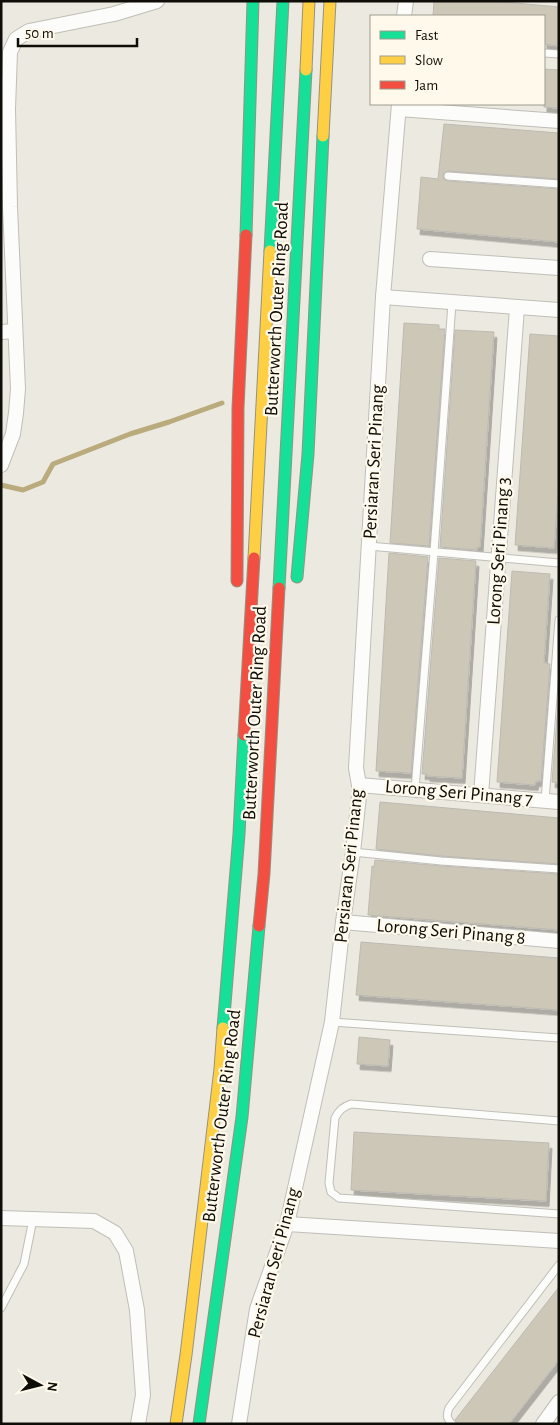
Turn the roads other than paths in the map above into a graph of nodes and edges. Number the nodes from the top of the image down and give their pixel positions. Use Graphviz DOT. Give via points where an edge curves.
graph roads {
  1 [pos="157,1"];
  2 [pos="253,1"];
  3 [pos="283,1"];
  4 [pos="309,1"];
  5 [pos="330,1"];
  6 [pos="406,1"];
  7 [pos="404,15"];
  8 [pos="5,53"];
  9 [pos="545,53"];
  10 [pos="559,54"];
  11 [pos="399,107"];
  12 [pos="4,109"];
  13 [pos="559,121"];
  14 [pos="448,176"];
  15 [pos="559,184"];
  16 [pos="6,207"];
  17 [pos="430,259"];
  18 [pos="559,268"];
  19 [pos="384,297"];
  20 [pos="452,303"];
  21 [pos="517,308"];
  22 [pos="559,310"];
  23 [pos="8,332"];
  24 [pos="2,459"];
  25 [pos="369,546"];
  26 [pos="434,552"];
  27 [pos="499,557"];
  28 [pos="559,563"];
  29 [pos="236,588"];
  30 [pos="296,591"];
  31 [pos="559,620"];
  32 [pos="236,668"];
  33 [pos="285,680"];
  34 [pos="244,748"];
  35 [pos="270,748"];
  36 [pos="359,785"];
  37 [pos="415,790"];
  38 [pos="481,795"];
  39 [pos="552,801"];
  40 [pos="354,852"];
  41 [pos="559,869"];
  42 [pos="343,922"];
  43 [pos="559,941"];
  44 [pos="332,1022"];
  45 [pos="559,1038"];
  46 [pos="559,1121"];
  47 [pos="559,1214"];
  48 [pos="1,1218"];
  49 [pos="34,1219"];
  50 [pos="287,1224"];
  51 [pos="559,1241"];
  52 [pos="559,1265"];
  53 [pos="1,1308"];
  54 [pos="559,1402"];
  55 [pos="138,1424"];
  56 [pos="176,1424"];
  57 [pos="200,1424"];
  58 [pos="239,1424"];
  59 [pos="452,1424"];
  60 [pos="543,1424"];
  1 -- 8 [label="street" via="114,14 29,31 16,39"];
  2 -- 29 [label="highway" via="238,408"];
  3 -- 34 [label="highway, Butterworth Outer Ring Road"];
  4 -- 35 [label="highway, Butterworth Outer Ring Road"];
  5 -- 30 [label="highway" via="308,454"];
  6 -- 7 [label="street"];
  8 -- 12 [label="street"];
  9 -- 10 [label="lane"];
  11 -- 13 [label="street"];
  11 -- 19 [label="street, Persiaran Seri Pinang"];
  12 -- 16 [label="street"];
  14 -- 15 [label="lane"];
  16 -- 23 [label="street"];
  17 -- 18 [label="street"];
  19 -- 20 [label="street"];
  19 -- 25 [label="street, Persiaran Seri Pinang"];
  20 -- 21 [label="street"];
  20 -- 26 [label="lane"];
  21 -- 22 [label="street"];
  21 -- 27 [label="street, Lorong Seri Pinang 3"];
  23 -- 24 [label="street" via="18,390 13,434"];
  25 -- 26 [label="lane"];
  25 -- 36 [label="street, Persiaran Seri Pinang" via="356,768"];
  26 -- 27 [label="lane"];
  26 -- 37 [label="lane"];
  27 -- 28 [label="lane"];
  27 -- 38 [label="street, Lorong Seri Pinang 3"];
  31 -- 39 [label="lane"];
  32 -- 34 [label="highway"];
  33 -- 35 [label="highway"];
  34 -- 56 [label="highway, Butterworth Outer Ring Road" via="220,1069"];
  35 -- 57 [label="highway, Butterworth Outer Ring Road" via="264,874 242,1117"];
  36 -- 37 [label="street, Lorong Seri Pinang 7"];
  36 -- 40 [label="street, Persiaran Seri Pinang"];
  37 -- 38 [label="street, Lorong Seri Pinang 7"];
  38 -- 39 [label="street, Lorong Seri Pinang 7"];
  40 -- 41 [label="lane"];
  40 -- 42 [label="street, Persiaran Seri Pinang"];
  42 -- 43 [label="street, Lorong Seri Pinang 8"];
  42 -- 44 [label="street, Persiaran Seri Pinang"];
  44 -- 45 [label="lane"];
  44 -- 50 [label="street, Persiaran Seri Pinang"];
  46 -- 47 [label="lane" via="351,1104 344,1106 335,1118 329,1183 331,1192 339,1198"];
  48 -- 49 [label="street"];
  49 -- 53 [label="lane" via="24,1264"];
  49 -- 55 [label="street" via="94,1221 115,1233 126,1251 137,1310 143,1395"];
  50 -- 51 [label="street"];
  50 -- 58 [label="street, Persiaran Seri Pinang" via="257,1309"];
  52 -- 59 [label="lane" via="448,1408 446,1414"];
  54 -- 60 [label="street"];
}
